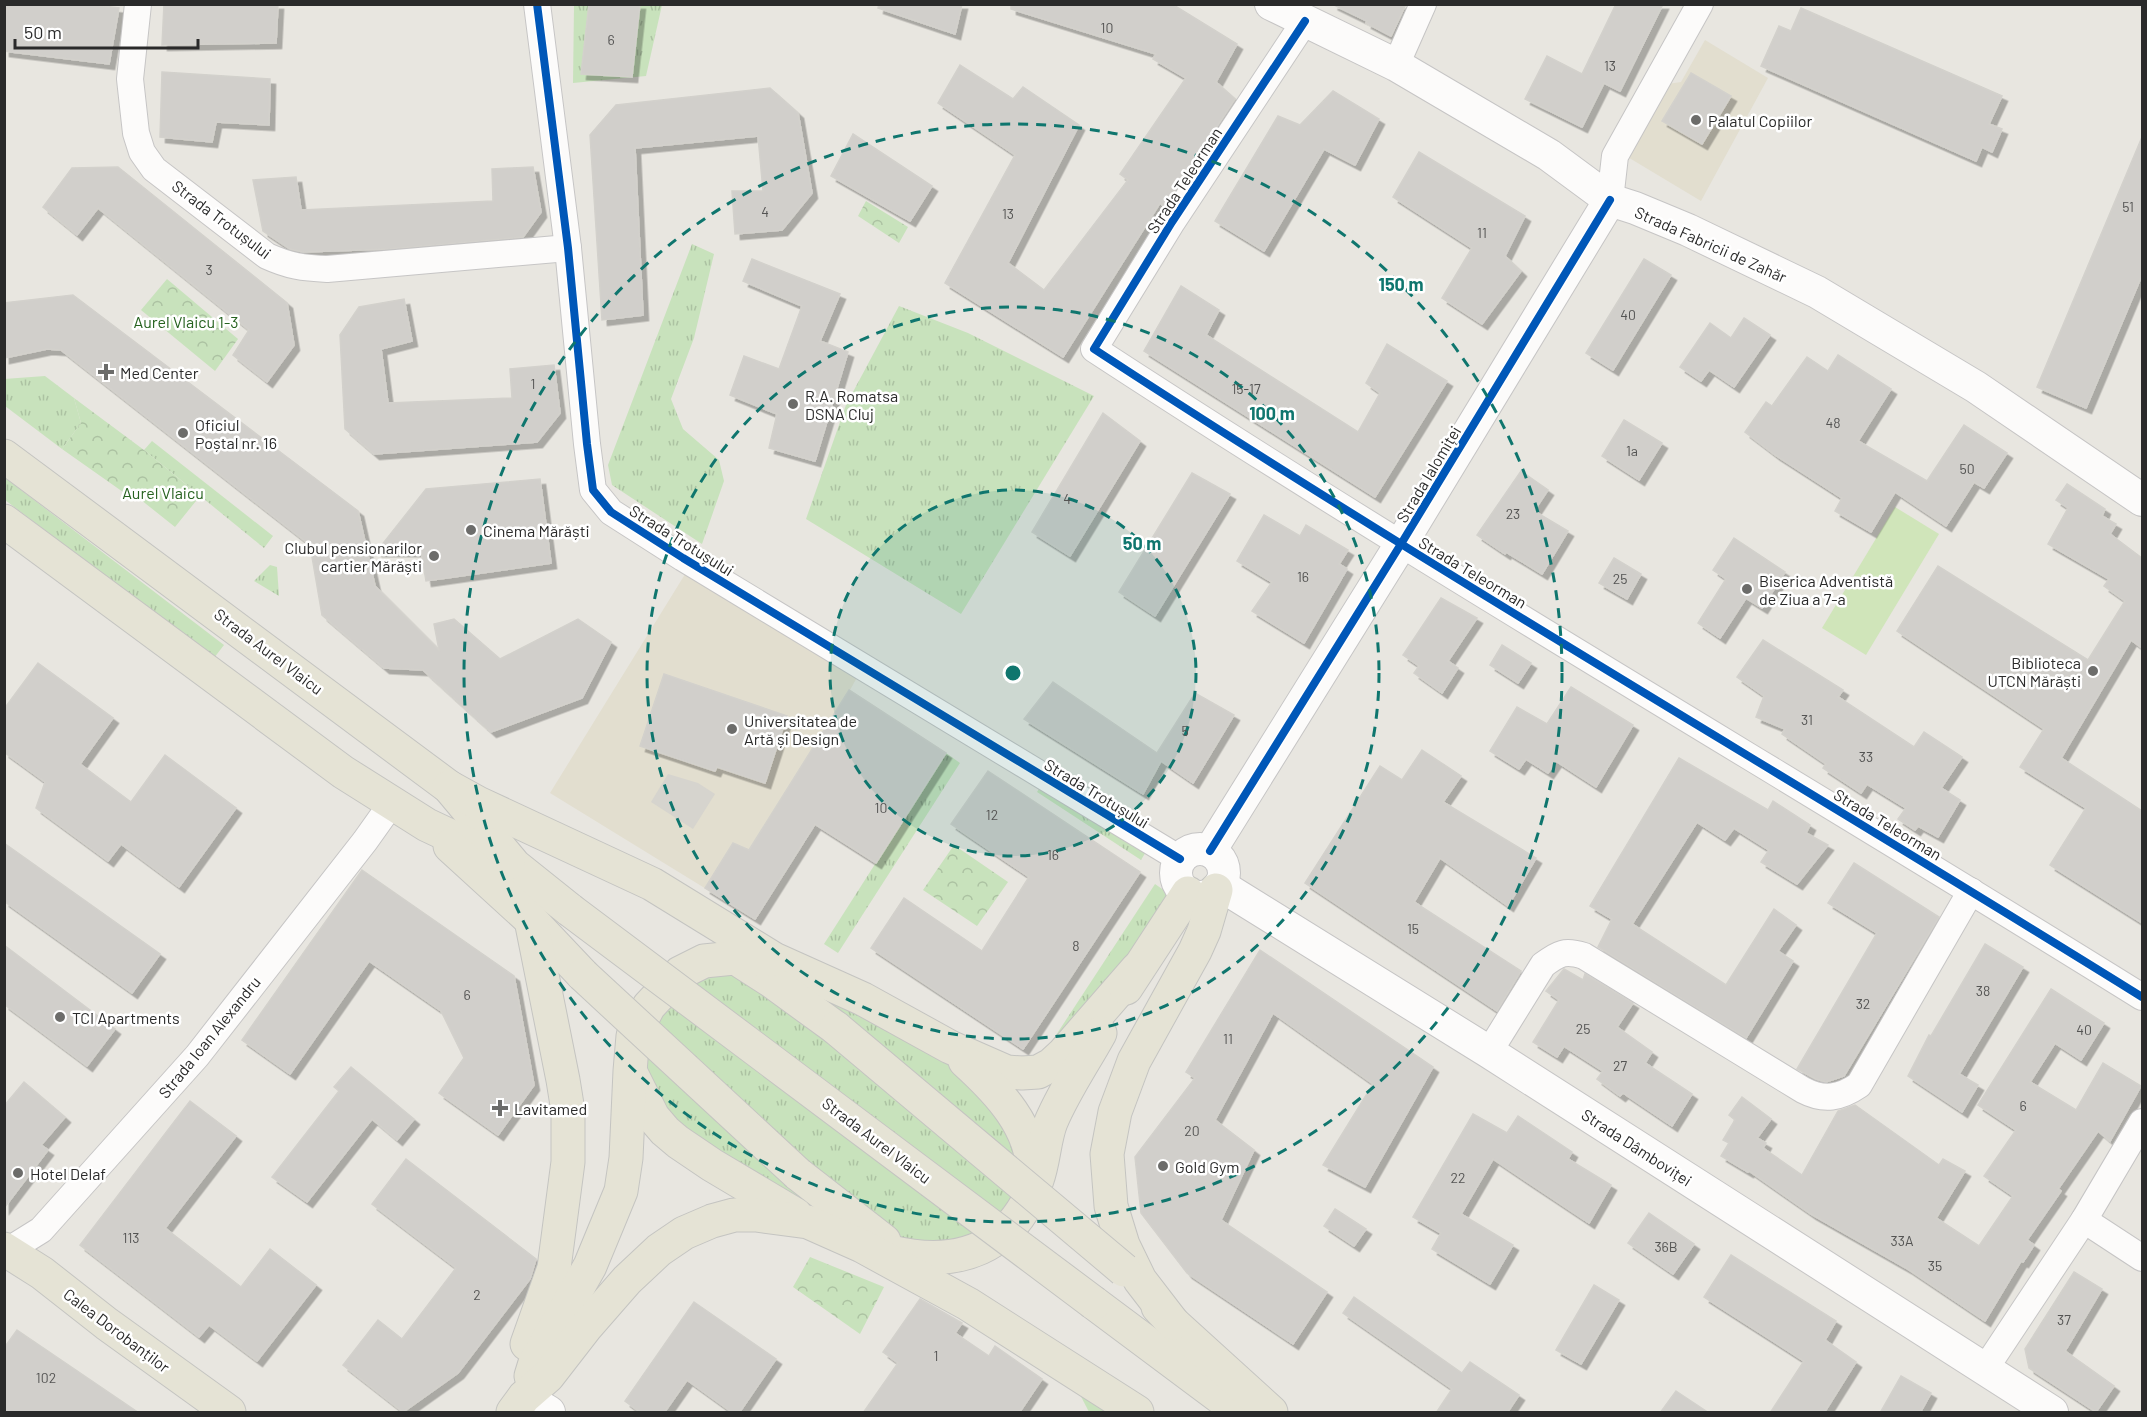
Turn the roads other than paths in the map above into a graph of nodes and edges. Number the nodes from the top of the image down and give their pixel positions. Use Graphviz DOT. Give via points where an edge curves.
graph roads {
  1 [pos="138,4"];
  2 [pos="537,4"];
  3 [pos="1271,4"];
  4 [pos="1423,4"];
  5 [pos="1700,4"];
  6 [pos="1305,21"];
  7 [pos="1396,65"];
  8 [pos="1610,200"];
  9 [pos="568,248"];
  10 [pos="4,456"];
  11 [pos="2142,500"];
  12 [pos="4,521"];
  13 [pos="1401,544"];
  14 [pos="449,787"];
  15 [pos="392,803"];
  16 [pos="427,825"];
  17 [pos="1210,851"];
  18 [pos="1180,859"];
  19 [pos="515,866"];
  20 [pos="1208,890"];
  21 [pos="1971,891"];
  22 [pos="531,920"];
  23 [pos="734,958"];
  24 [pos="774,959"];
  25 [pos="1137,969"];
  26 [pos="2142,997"];
  27 [pos="950,1047"];
  28 [pos="1488,1052"];
  29 [pos="630,1071"];
  30 [pos="2142,1122"];
  31 [pos="1023,1212"];
  32 [pos="2084,1220"];
  33 [pos="808,1222"];
  34 [pos="862,1246"];
  35 [pos="5,1251"];
  36 [pos="903,1255"];
  37 [pos="2142,1258"];
  38 [pos="1173,1323"];
  39 [pos="1985,1369"];
  40 [pos="526,1407"];
  41 [pos="229,1413"];
  42 [pos="1137,1413"];
  43 [pos="1240,1413"];
  44 [pos="1271,1413"];
  45 [pos="2052,1413"];
  1 -- 9 [label="street, Strada Trotușului" via="130,79 142,152 154,169 267,256 302,268 327,268"];
  2 -- 9 [label="street, Strada Trotușului"];
  3 -- 6 [label="street, Strada Fabricii de Zahăr"];
  4 -- 7 [label="street"];
  5 -- 8 [label="street, Strada Ialomiței" via="1615,156"];
  6 -- 7 [label="street, Strada Fabricii de Zahăr"];
  6 -- 13 [label="street, Strada Teleorman" via="1172,222 1094,349"];
  7 -- 8 [label="street, Strada Fabricii de Zahăr" via="1549,155"];
  8 -- 11 [label="street, Strada Fabricii de Zahăr" via="1688,231 1817,292 1976,387"];
  8 -- 13 [label="street, Strada Ialomiței"];
  9 -- 18 [label="street, Strada Trotușului" via="593,490 611,512"];
  10 -- 14 [label="main road, Strada Aurel Vlaicu"];
  12 -- 15 [label="main road, Strada Aurel Vlaicu" via="343,772"];
  13 -- 17 [label="street, Strada Ialomiței"];
  13 -- 21 [label="street, Strada Teleorman"];
  14 -- 19 [label="main road, Strada Aurel Vlaicu"];
  14 -- 24 [label="main road" via="652,884"];
  15 -- 16 [label="main road, Strada Aurel Vlaicu"];
  15 -- 35 [label="street, Strada Ioan Alexandru" via="197,1056 41,1230"];
  16 -- 19 [label="main road, Strada Aurel Vlaicu"];
  16 -- 22 [label="main road"];
  17 -- 18 [label="street" via="1191,851"];
  17 -- 20 [label="street" via="1224,873"];
  18 -- 20 [label="street" via="1176,871 1183,889"];
  19 -- 43 [label="main road, Strada Aurel Vlaicu, bridge"];
  20 -- 25 [label="main road"];
  20 -- 28 [label="street, Strada Dâmboviței"];
  20 -- 38 [label="main road" via="1204,932 1134,1061 1114,1112 1107,1154 1111,1206 1123,1245 1140,1280"];
  21 -- 26 [label="street, Strada Teleorman"];
  21 -- 28 [label="street" via="1859,1084 1838,1096 1814,1096 1584,956 1569,952 1543,965"];
  22 -- 36 [label="main road, bridge" via="583,975 798,1174"];
  22 -- 40 [label="main road" via="568,1111 568,1162 554,1268 522,1358"];
  23 -- 24 [label="main road"];
  23 -- 29 [label="main road" via="704,961 680,974 649,1006 633,1036"];
  23 -- 38 [label="main road, bridge" via="836,1028 1124,1270"];
  24 -- 27 [label="main road" via="862,999"];
  25 -- 27 [label="main road" via="1064,1053 1038,1072 1007,1072"];
  25 -- 31 [label="main road" via="1051,1122 1038,1177"];
  27 -- 31 [label="main road" via="1004,1100 1026,1139 1034,1160 1033,1184"];
  28 -- 39 [label="street, Strada Dâmboviței"];
  29 -- 33 [label="main road" via="653,1117 671,1137"];
  29 -- 40 [label="main road" via="621,1191 590,1266 535,1363"];
  30 -- 32 [label="street"];
  31 -- 36 [label="main road" via="979,1250 932,1259"];
  32 -- 37 [label="street"];
  32 -- 39 [label="street"];
  33 -- 34 [label="main road"];
  33 -- 40 [label="main road" via="734,1215 684,1233 627,1280"];
  34 -- 36 [label="main road"];
  34 -- 42 [label="main road" via="968,1304"];
  35 -- 41 [label="main road, Calea Dorobanților" via="42,1273"];
  38 -- 44 [label="main road"];
  39 -- 45 [label="street, Strada Dâmboviței"];
}
